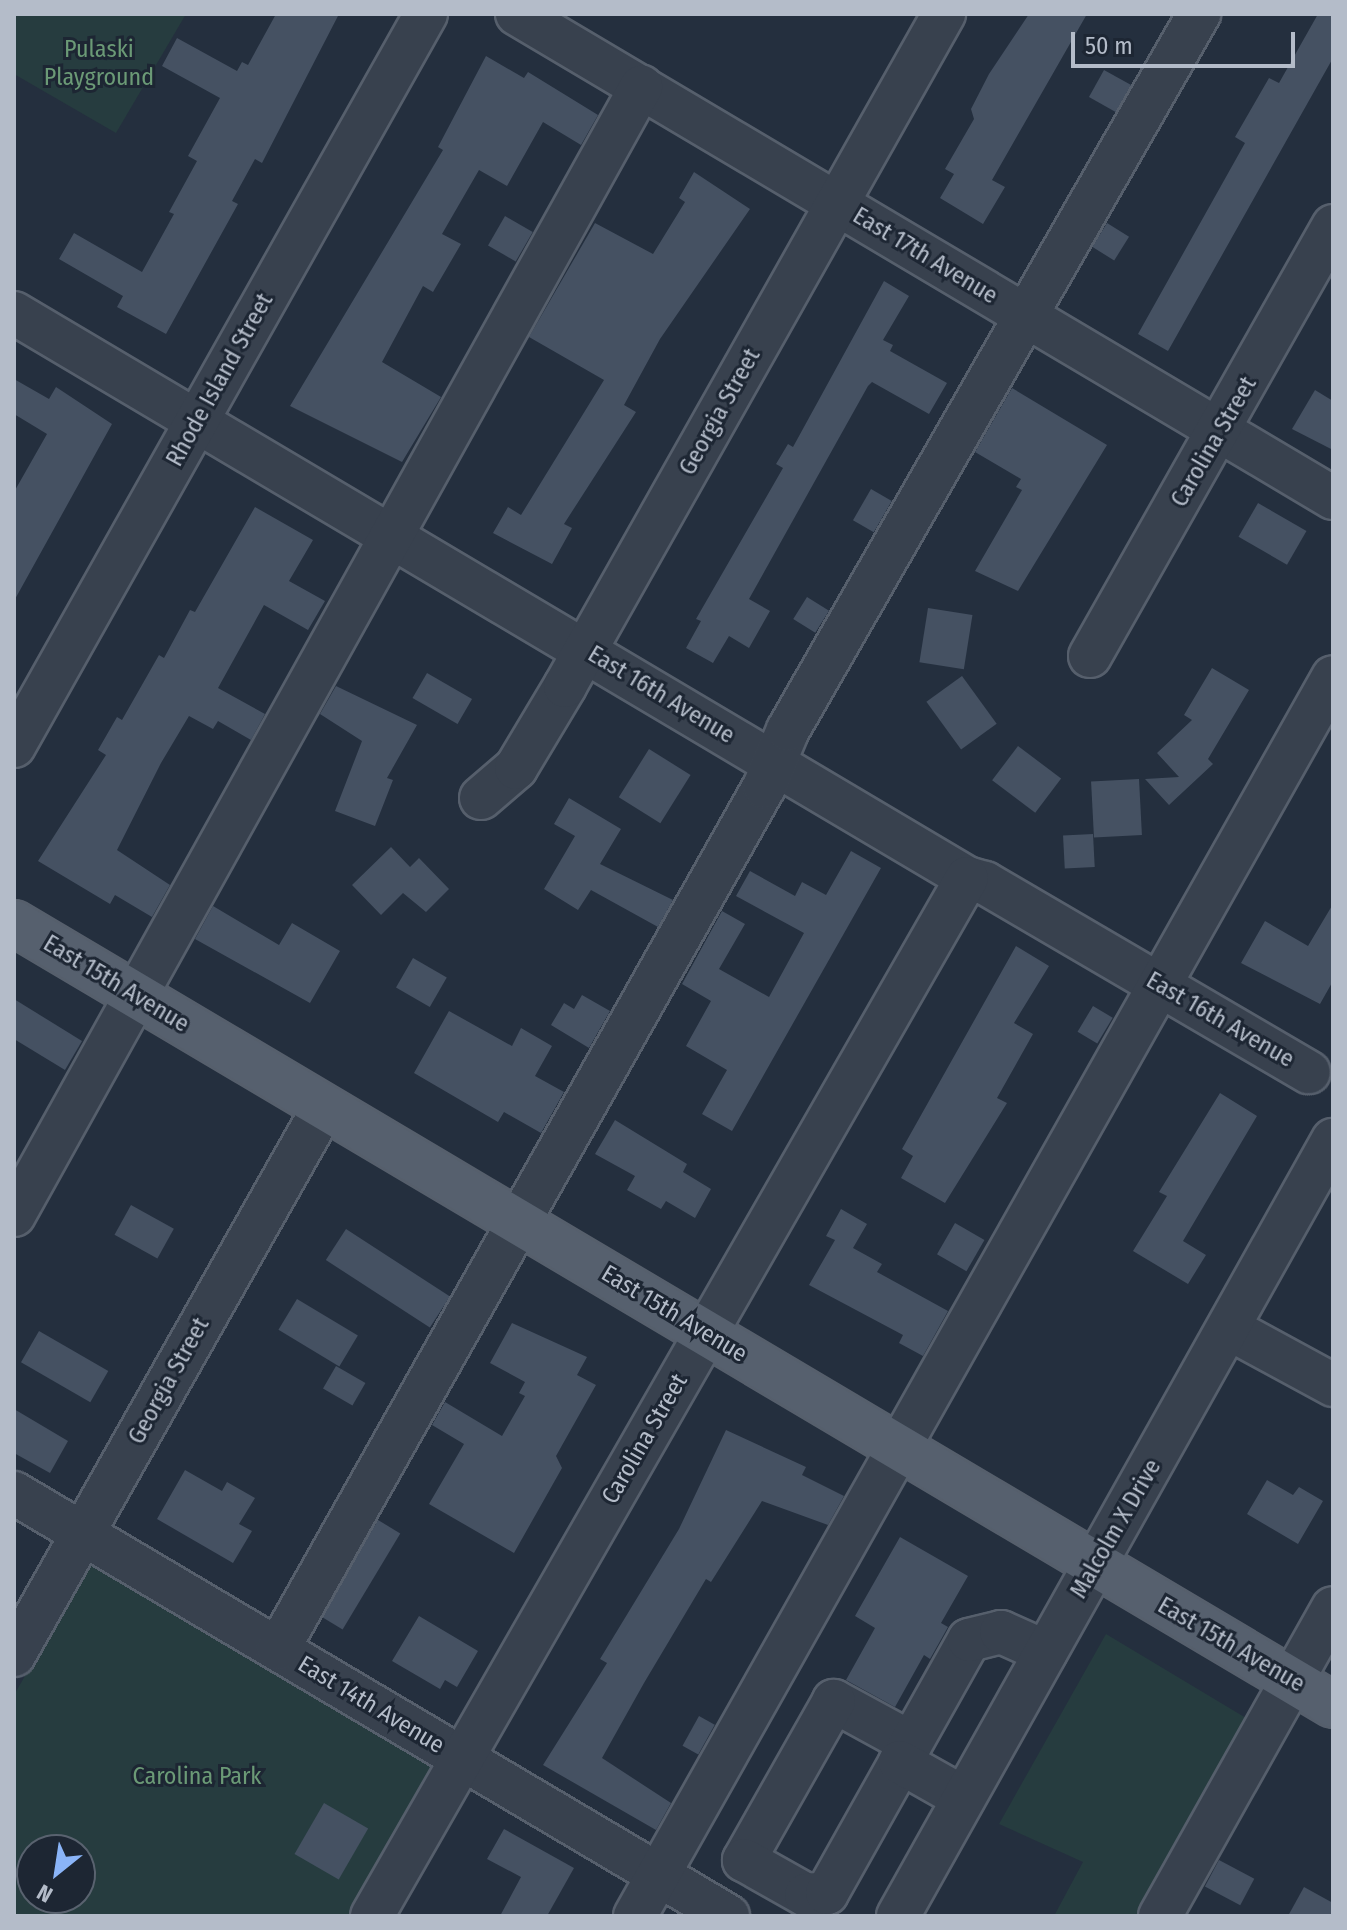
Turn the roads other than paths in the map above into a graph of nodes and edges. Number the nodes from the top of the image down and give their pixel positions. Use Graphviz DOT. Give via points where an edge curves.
graph roads {
  1 [pos="426,14"];
  2 [pos="944,14"];
  3 [pos="1199,14"];
  4 [pos="534,18"];
  5 [pos="641,87"];
  6 [pos="837,203"];
  7 [pos="1333,226"];
  8 [pos="14,313"];
  9 [pos="1027,316"];
  10 [pos="196,423"];
  11 [pos="1222,431"];
  12 [pos="1333,498"];
  13 [pos="390,536"];
  14 [pos="585,650"];
  15 [pos="1090,656"];
  16 [pos="1333,677"];
  17 [pos="14,746"];
  18 [pos="774,762"];
  19 [pos="481,798"];
  20 [pos="967,878"];
  21 [pos="14,923"];
  22 [pos="1160,985"];
  23 [pos="135,995"];
  24 [pos="1309,1072"];
  25 [pos="324,1107"];
  26 [pos="1333,1140"];
  27 [pos="17,1201"];
  28 [pos="519,1222"];
  29 [pos="1230,1329"];
  30 [pos="706,1333"];
  31 [pos="1333,1385"];
  32 [pos="899,1448"];
  33 [pos="14,1493"];
  34 [pos="83,1534"];
  35 [pos="1096,1565"];
  36 [pos="1333,1608"];
  37 [pos="278,1649"];
  38 [pos="1046,1652"];
  39 [pos="14,1655"];
  40 [pos="1292,1680"];
  41 [pos="1333,1705"];
  42 [pos="462,1758"];
  43 [pos="964,1798"];
  44 [pos="658,1874"];
  45 [pos="372,1916"];
  46 [pos="635,1916"];
  47 [pos="728,1916"];
  48 [pos="898,1916"];
  49 [pos="1160,1916"];
  1 -- 10 [label="street, Rhode Island Street"];
  2 -- 6 [label="street, Georgia Street"];
  3 -- 9 [label="street"];
  4 -- 5 [label="street, East 17th Avenue"];
  5 -- 6 [label="street, East 17th Avenue"];
  5 -- 13 [label="street"];
  6 -- 9 [label="street, East 17th Avenue"];
  6 -- 14 [label="street, Georgia Street"];
  7 -- 11 [label="street, Carolina Street"];
  8 -- 10 [label="street, East 16th Avenue"];
  9 -- 11 [label="street, East 17th Avenue"];
  9 -- 18 [label="street"];
  10 -- 13 [label="street, East 16th Avenue"];
  10 -- 17 [label="street, Rhode Island Street"];
  11 -- 12 [label="street, East 17th Avenue"];
  11 -- 15 [label="street, Carolina Street"];
  13 -- 14 [label="street, East 16th Avenue"];
  13 -- 23 [label="street"];
  14 -- 18 [label="street, East 16th Avenue"];
  14 -- 19 [label="street, Georgia Street" via="516,768"];
  16 -- 22 [label="street"];
  18 -- 20 [label="street, East 16th Avenue"];
  18 -- 28 [label="street"];
  20 -- 22 [label="street, East 16th Avenue" via="985,883"];
  20 -- 30 [label="street, Carolina Street"];
  21 -- 23 [label="main road, East 15th Avenue"];
  22 -- 24 [label="street, East 16th Avenue"];
  22 -- 32 [label="street"];
  23 -- 25 [label="main road, East 15th Avenue"];
  23 -- 27 [label="street"];
  25 -- 28 [label="main road, East 15th Avenue"];
  25 -- 34 [label="street, Georgia Street"];
  26 -- 29 [label="street, Malcolm X Drive"];
  28 -- 30 [label="main road, East 15th Avenue"];
  28 -- 37 [label="street"];
  29 -- 31 [label="street"];
  29 -- 35 [label="street, Malcolm X Drive"];
  30 -- 32 [label="main road, East 15th Avenue"];
  30 -- 42 [label="street, Carolina Street"];
  32 -- 35 [label="main road, East 15th Avenue"];
  32 -- 44 [label="street"];
  33 -- 34 [label="street, East 14th Avenue"];
  34 -- 37 [label="street, East 14th Avenue"];
  34 -- 39 [label="street, Georgia Street"];
  35 -- 38 [label="street, Malcolm X Drive"];
  35 -- 40 [label="main road, East 15th Avenue"];
  36 -- 40 [label="street"];
  37 -- 42 [label="street, East 14th Avenue"];
  38 -- 43 [label="street, Malcolm X Drive"];
  38 -- 43 [label="street" via="1001,1632 974,1636 906,1752"];
  40 -- 41 [label="main road, East 15th Avenue"];
  40 -- 49 [label="street"];
  42 -- 44 [label="street, East 14th Avenue"];
  42 -- 45 [label="street, Carolina Street"];
  43 -- 48 [label="street, Malcolm X Drive"];
  44 -- 46 [label="street"];
  44 -- 47 [label="street, East 14th Avenue"];
}
